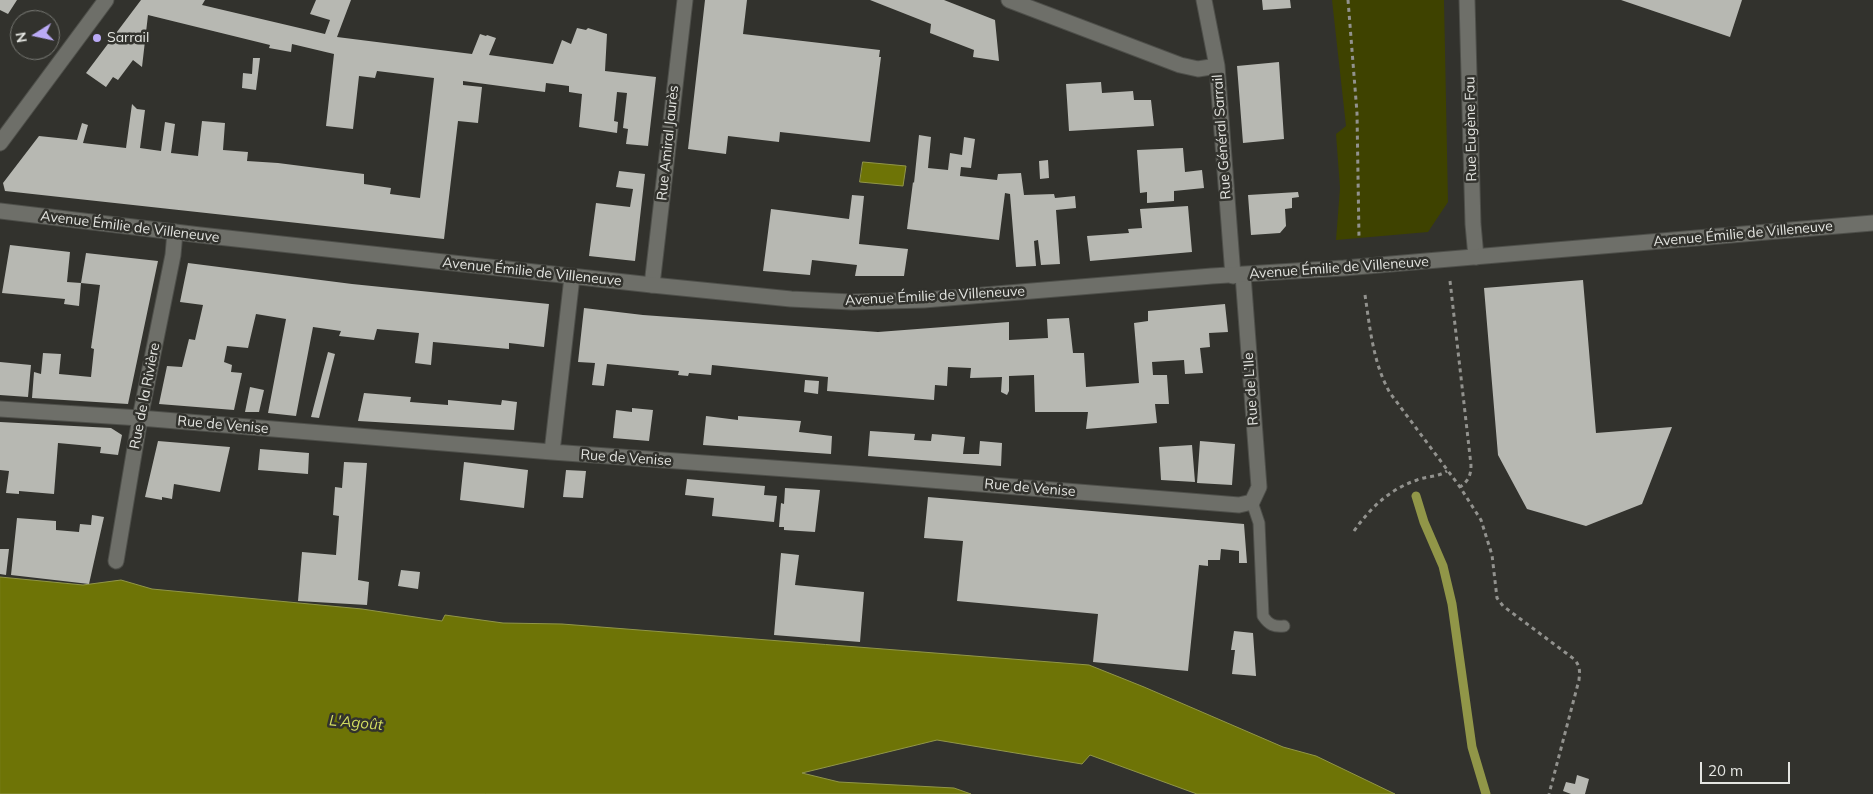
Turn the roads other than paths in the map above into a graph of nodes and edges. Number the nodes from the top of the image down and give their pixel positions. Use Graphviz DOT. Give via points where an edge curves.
graph roads {
  1 [pos="106,0"];
  2 [pos="684,0"];
  3 [pos="1009,0"];
  4 [pos="1204,0"];
  5 [pos="1467,0"];
  6 [pos="1217,66"];
  7 [pos="0,143"];
  8 [pos="0,211"];
  9 [pos="1873,223"];
  10 [pos="175,232"];
  11 [pos="1476,257"];
  12 [pos="1238,275"];
  13 [pos="572,277"];
  14 [pos="652,285"];
  15 [pos="0,409"];
  16 [pos="140,418"];
  17 [pos="552,452"];
  18 [pos="1252,502"];
  19 [pos="116,561"];
  20 [pos="1284,626"];
  1 -- 7 [label="street"];
  2 -- 14 [label="street, Rue Amiral Jaurès"];
  3 -- 6 [label="street" via="1180,65 1198,69"];
  4 -- 6 [label="street, Rue Général Sarrail"];
  5 -- 11 [label="street, Rue Eugène Fau"];
  6 -- 12 [label="street, Rue Général Sarrail"];
  8 -- 10 [label="street, Avenue Émilie de Villeneuve"];
  9 -- 11 [label="street, Avenue Émilie de Villeneuve"];
  10 -- 13 [label="street, Avenue Émilie de Villeneuve"];
  10 -- 16 [label="street, Rue de la Rivière"];
  11 -- 12 [label="street, Avenue Émilie de Villeneuve"];
  12 -- 14 [label="street, Avenue Émilie de Villeneuve" via="886,301 791,299"];
  12 -- 18 [label="street, Rue de L’Ile" via="1259,487"];
  13 -- 14 [label="street, Avenue Émilie de Villeneuve"];
  13 -- 17 [label="street"];
  15 -- 16 [label="street, Rue de Venise"];
  16 -- 17 [label="street, Rue de Venise"];
  16 -- 19 [label="street, Rue de la Rivière"];
  17 -- 18 [label="street, Rue de Venise" via="1239,505"];
  18 -- 20 [label="lane" via="1260,523 1263,616 1275,627"];
}
